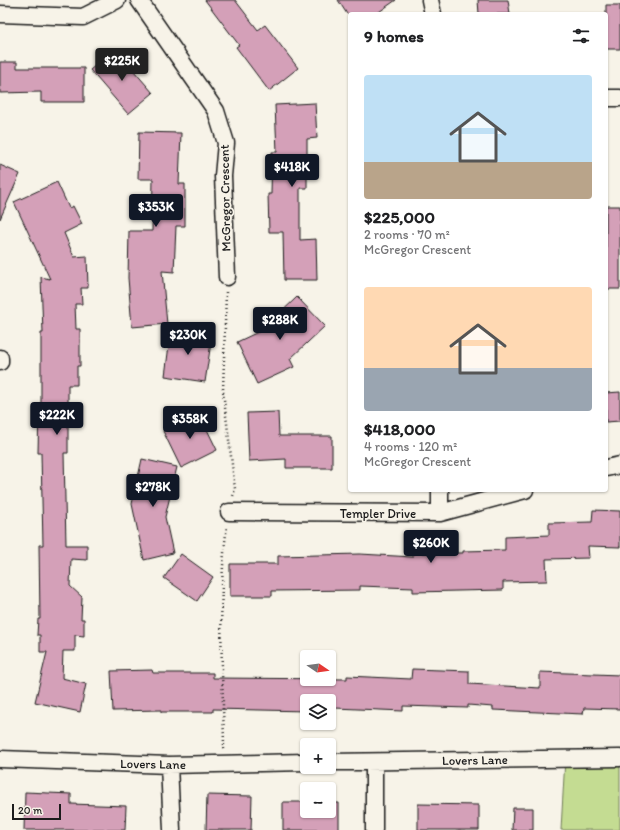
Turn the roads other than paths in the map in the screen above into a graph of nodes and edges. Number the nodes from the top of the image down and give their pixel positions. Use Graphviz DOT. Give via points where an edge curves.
graph roads {
  1 [pos="118,0"];
  2 [pos="140,0"];
  3 [pos="430,0"];
  4 [pos="433,12"];
  5 [pos="0,14"];
  6 [pos="608,98"];
  7 [pos="620,98"];
  8 [pos="227,277"];
  9 [pos="0,358"];
  10 [pos="0,362"];
  11 [pos="620,465"];
  12 [pos="608,468"];
  13 [pos="440,492"];
  14 [pos="518,492"];
  15 [pos="228,512"];
  16 [pos="440,513"];
  17 [pos="620,758"];
  18 [pos="0,759"];
  19 [pos="300,762"];
  20 [pos="336,762"];
  21 [pos="374,762"];
  22 [pos="169,765"];
  23 [pos="172,830"];
  24 [pos="374,830"];
  1 -- 5 [label="street" via="83,17"];
  2 -- 8 [label="street, McGregor Crescent" via="216,111 224,136"];
  3 -- 4 [label="street"];
  6 -- 7 [label="street"];
  9 -- 10 [label="street"];
  11 -- 12 [label="street"];
  13 -- 16 [label="street"];
  14 -- 16 [label="street, Templer Drive"];
  15 -- 16 [label="street, Templer Drive"];
  17 -- 21 [label="street, Lovers Lane"];
  18 -- 22 [label="street, Lovers Lane"];
  19 -- 22 [label="street, Lovers Lane"];
  20 -- 21 [label="street, Lovers Lane"];
  21 -- 24 [label="street"];
  22 -- 23 [label="street"];
}
